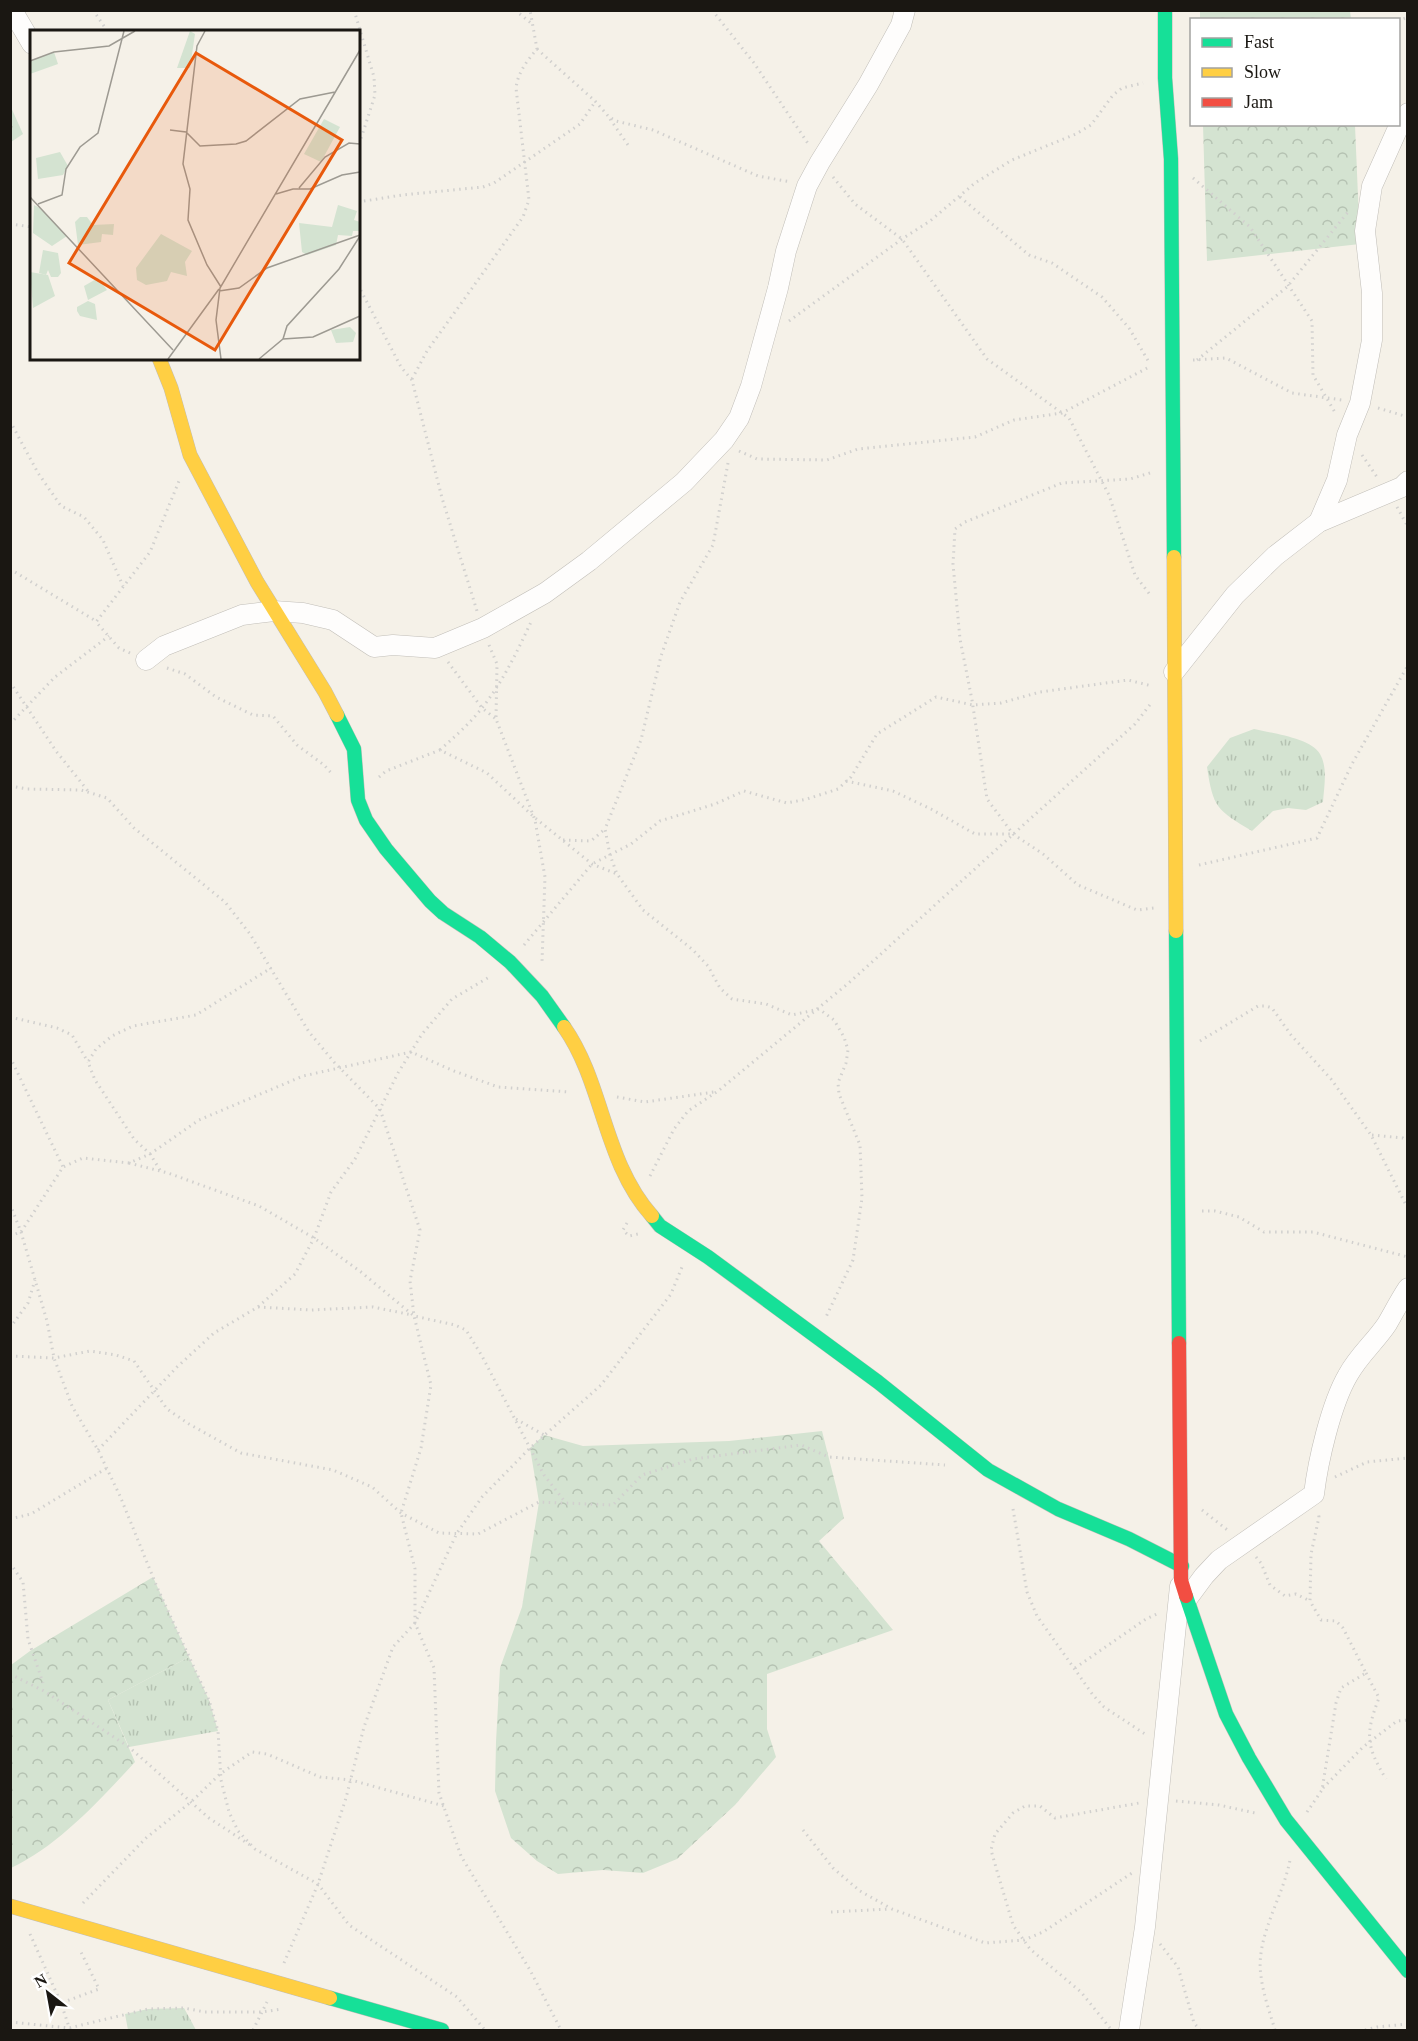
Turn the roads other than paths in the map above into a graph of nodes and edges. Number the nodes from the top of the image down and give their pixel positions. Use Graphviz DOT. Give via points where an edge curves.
graph roads {
  1 [pos="12,10"];
  2 [pos="905,10"];
  3 [pos="1165,10"];
  4 [pos="30,41"];
  5 [pos="1399,126"];
  6 [pos="160,360"];
  7 [pos="1407,481"];
  8 [pos="1319,522"];
  9 [pos="274,611"];
  10 [pos="146,660"];
  11 [pos="1174,672"];
  12 [pos="1407,1288"];
  13 [pos="1182,1573"];
  14 [pos="1182,1602"];
  15 [pos="14,1907"];
  16 [pos="1407,1971"];
  17 [pos="442,2031"];
  18 [pos="1129,2031"];
  1 -- 4 [label="street"];
  2 -- 9 [label="street" via="901,25 868,85 807,186 739,418 684,482 545,593 483,628 435,648 374,647 333,620"];
  3 -- 11 [label="street" via="1171,159"];
  5 -- 8 [label="street" via="1372,186 1365,231 1372,293 1372,340 1360,403 1347,435 1337,480"];
  6 -- 9 [label="street" via="190,455"];
  7 -- 8 [label="street" via="1402,487"];
  8 -- 11 [label="street" via="1275,556 1235,595"];
  9 -- 10 [label="street" via="242,615 212,626 164,646"];
  9 -- 13 [label="street" via="325,692 354,749 358,800 366,820 437,907 510,962 542,996 573,1040 616,1159 638,1201 660,1226 878,1382 988,1470 1058,1509 1128,1539"];
  11 -- 13 [label="street"];
  12 -- 14 [label="street" via="1386,1325 1346,1377 1332,1414 1314,1494 1219,1560"];
  13 -- 14 [label="street"];
  14 -- 16 [label="street" via="1226,1714 1249,1758 1291,1825"];
  14 -- 18 [label="street" via="1145,1927"];
  15 -- 17 [label="street"];
}
